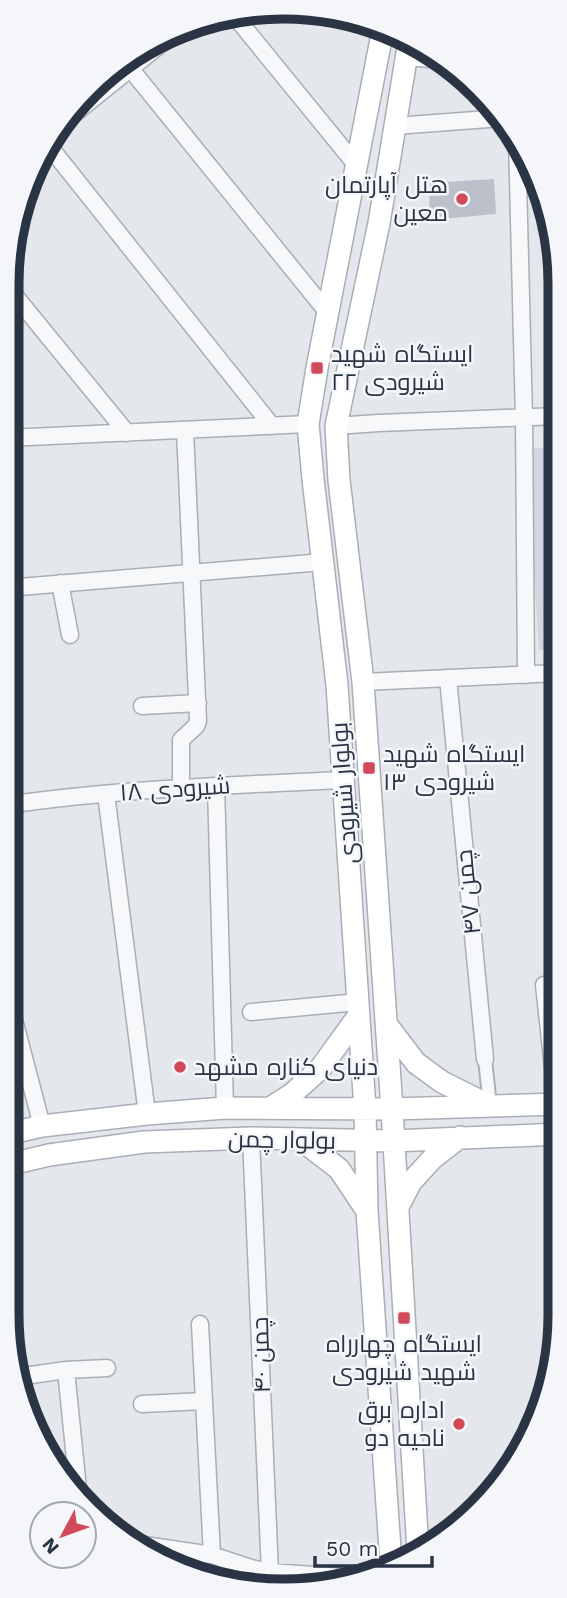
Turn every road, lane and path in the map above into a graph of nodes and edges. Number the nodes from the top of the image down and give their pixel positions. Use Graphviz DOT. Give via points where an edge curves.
graph roads {
  1 [pos="240,23"];
  2 [pos="381,38"];
  3 [pos="408,51"];
  4 [pos="130,69"];
  5 [pos="490,119"];
  6 [pos="395,125"];
  7 [pos="54,153"];
  8 [pos="518,162"];
  9 [pos="357,166"];
  10 [pos="19,301"];
  11 [pos="328,313"];
  12 [pos="548,417"];
  13 [pos="524,418"];
  14 [pos="308,424"];
  15 [pos="272,426"];
  16 [pos="336,426"];
  17 [pos="185,430"];
  18 [pos="127,433"];
  19 [pos="19,438"];
  20 [pos="323,562"];
  21 [pos="193,573"];
  22 [pos="60,583"];
  23 [pos="19,587"];
  24 [pos="70,635"];
  25 [pos="548,674"];
  26 [pos="526,675"];
  27 [pos="447,678"];
  28 [pos="363,682"];
  29 [pos="198,704"];
  30 [pos="142,706"];
  31 [pos="343,780"];
  32 [pos="216,786"];
  33 [pos="181,788"];
  34 [pos="106,794"];
  35 [pos="19,803"];
  36 [pos="544,985"];
  37 [pos="358,1009"];
  38 [pos="251,1012"];
  39 [pos="548,1019"];
  40 [pos="387,1025"];
  41 [pos="19,1039"];
  42 [pos="485,1059"];
  43 [pos="548,1104"];
  44 [pos="490,1106"];
  45 [pos="225,1108"];
  46 [pos="270,1108"];
  47 [pos="365,1109"];
  48 [pos="393,1109"];
  49 [pos="147,1114"];
  50 [pos="42,1126"];
  51 [pos="19,1131"];
  52 [pos="548,1135"];
  53 [pos="460,1137"];
  54 [pos="251,1138"];
  55 [pos="300,1139"];
  56 [pos="366,1141"];
  57 [pos="393,1141"];
  58 [pos="19,1162"];
  59 [pos="397,1209"];
  60 [pos="367,1211"];
  61 [pos="200,1324"];
  62 [pos="107,1368"];
  63 [pos="66,1370"];
  64 [pos="26,1376"];
  65 [pos="204,1401"];
  66 [pos="142,1404"];
  67 [pos="77,1479"];
  68 [pos="417,1542"];
  69 [pos="159,1547"];
  70 [pos="212,1555"];
  71 [pos="390,1556"];
  72 [pos="251,1568"];
  73 [pos="270,1572"];
  74 [pos="252,1576"];
  75 [pos="321,1576"];
  1 -- 9 [label="street"];
  2 -- 9 [label="main road, بولوار شیرودی"];
  3 -- 6 [label="main road, بولوار شیرودی"];
  4 -- 11 [label="street"];
  5 -- 6 [label="street"];
  6 -- 16 [label="main road, بولوار شیرودی"];
  7 -- 15 [label="street"];
  8 -- 13 [label="street"];
  9 -- 11 [label="main road, بولوار شیرودی"];
  10 -- 18 [label="street"];
  11 -- 14 [label="main road, بولوار شیرودی"];
  12 -- 13 [label="street"];
  13 -- 16 [label="street"];
  13 -- 26 [label="street"];
  14 -- 15 [label="street"];
  14 -- 20 [label="main road, بولوار شیرودی"];
  15 -- 17 [label="street"];
  16 -- 28 [label="main road, بولوار شیرودی"];
  17 -- 18 [label="street"];
  17 -- 21 [label="street"];
  18 -- 19 [label="street"];
  20 -- 21 [label="street"];
  20 -- 31 [label="main road, بولوار شیرودی"];
  21 -- 22 [label="street"];
  21 -- 29 [label="street"];
  22 -- 23 [label="street"];
  22 -- 24 [label="street"];
  25 -- 26 [label="street"];
  26 -- 27 [label="street"];
  27 -- 28 [label="street"];
  27 -- 42 [label="street, چمن ۴۷"];
  28 -- 40 [label="main road, بولوار شیرودی"];
  29 -- 30 [label="street"];
  29 -- 33 [label="street" via="198,723 181,740"];
  31 -- 32 [label="street, شیرودی ۱۸"];
  31 -- 37 [label="main road, بولوار شیرودی"];
  32 -- 33 [label="street, شیرودی ۱۸"];
  32 -- 45 [label="street"];
  33 -- 34 [label="street, شیرودی ۱۸"];
  34 -- 35 [label="street, شیرودی ۱۸"];
  34 -- 49 [label="street"];
  36 -- 39 [label="street"];
  37 -- 38 [label="street"];
  37 -- 46 [label="main road" via="320,1069"];
  37 -- 47 [label="main road, بولوار شیرودی"];
  40 -- 44 [label="main road" via="416,1063"];
  40 -- 48 [label="main road, بولوار شیرودی"];
  41 -- 50 [label="street"];
  42 -- 44 [label="street, چمن ۴۷"];
  43 -- 44 [label="main road, بولوار چمن"];
  44 -- 48 [label="main road, بولوار چمن"];
  45 -- 46 [label="main road, بولوار چمن"];
  45 -- 49 [label="main road, بولوار چمن"];
  46 -- 47 [label="main road, بولوار چمن"];
  47 -- 48 [label="main road, بولوار چمن"];
  47 -- 56 [label="main road, بولوار شیرودی"];
  48 -- 57 [label="main road, بولوار شیرودی"];
  49 -- 50 [label="main road, بولوار چمن"];
  50 -- 51 [label="main road, بولوار چمن"];
  52 -- 53 [label="main road, بولوار چمن"];
  53 -- 57 [label="main road, بولوار چمن"];
  53 -- 59 [label="main road" via="411,1182"];
  54 -- 55 [label="main road, بولوار چمن"];
  54 -- 58 [label="main road, بولوار چمن" via="145,1142"];
  54 -- 73 [label="street, چمن ۴۰"];
  55 -- 56 [label="main road, بولوار چمن"];
  55 -- 60 [label="main road" via="339,1169"];
  56 -- 57 [label="main road, بولوار چمن"];
  56 -- 60 [label="main road, بولوار شیرودی"];
  57 -- 59 [label="main road, بولوار شیرودی"];
  59 -- 68 [label="main road, بولوار شیرودی"];
  60 -- 71 [label="main road, بولوار شیرودی"];
  61 -- 65 [label="street"];
  62 -- 63 [label="street"];
  63 -- 64 [label="street"];
  63 -- 67 [label="street"];
  65 -- 66 [label="street"];
  65 -- 70 [label="street"];
  69 -- 70 [label="street"];
  70 -- 72 [label="street"];
  72 -- 73 [label="street"];
  72 -- 74 [label="street"];
  73 -- 75 [label="street"];
}
